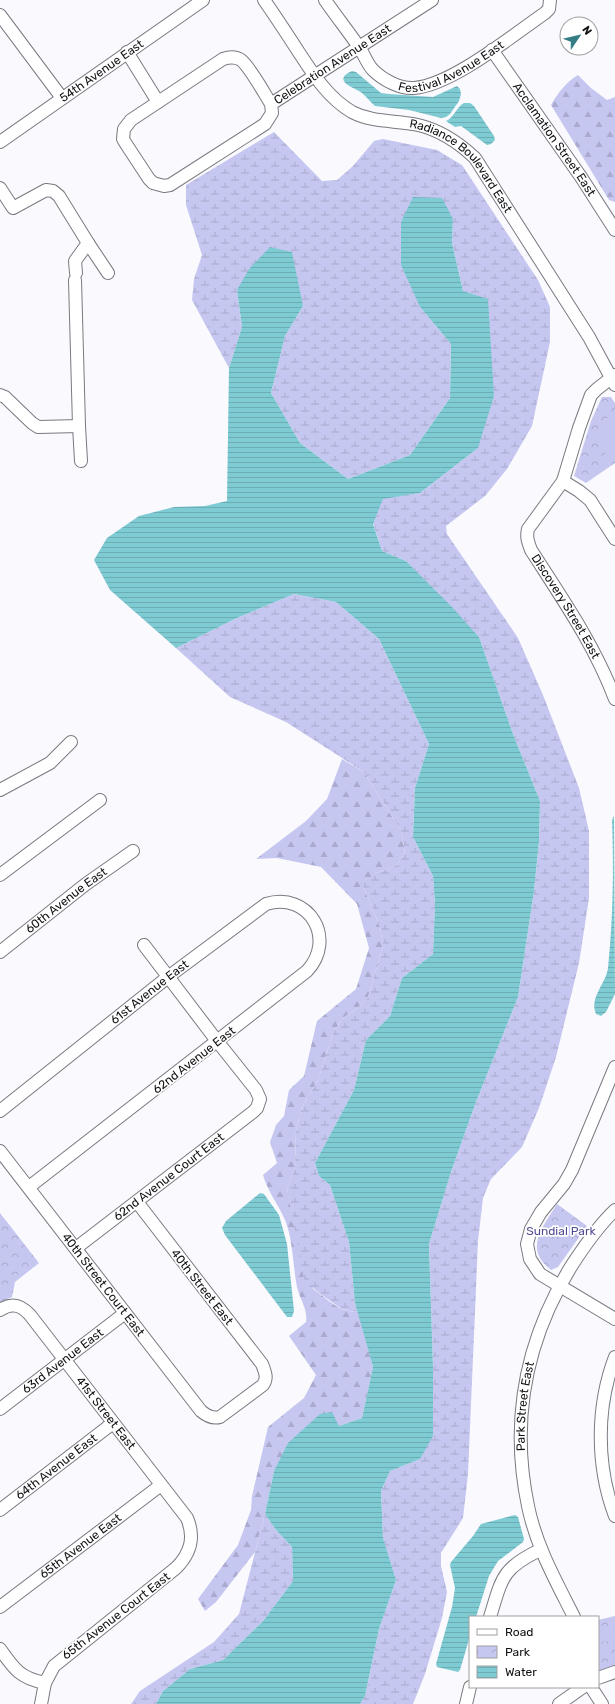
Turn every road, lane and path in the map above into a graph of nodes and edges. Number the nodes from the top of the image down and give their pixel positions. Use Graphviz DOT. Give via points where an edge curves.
graph roads {
  1 [pos="203,0"];
  2 [pos="264,0"];
  3 [pos="325,0"];
  4 [pos="432,0"];
  5 [pos="189,4"];
  6 [pos="550,4"];
  7 [pos="0,15"];
  8 [pos="359,47"];
  9 [pos="492,50"];
  10 [pos="128,52"];
  11 [pos="315,76"];
  12 [pos="62,98"];
  13 [pos="158,102"];
  14 [pos="271,104"];
  15 [pos="0,142"];
  16 [pos="0,188"];
  17 [pos="615,230"];
  18 [pos="88,243"];
  19 [pos="108,273"];
  20 [pos="613,379"];
  21 [pos="0,395"];
  22 [pos="79,426"];
  23 [pos="81,461"];
  24 [pos="563,481"];
  25 [pos="615,539"];
  26 [pos="615,699"];
  27 [pos="71,742"];
  28 [pos="0,790"];
  29 [pos="100,800"];
  30 [pos="133,851"];
  31 [pos="0,875"];
  32 [pos="309,913"];
  33 [pos="144,945"];
  34 [pos="0,952"];
  35 [pos="168,977"];
  36 [pos="217,1042"];
  37 [pos="615,1067"];
  38 [pos="0,1111"];
  39 [pos="0,1151"];
  40 [pos="29,1187"];
  41 [pos="137,1202"];
  42 [pos="615,1210"];
  43 [pos="76,1248"];
  44 [pos="559,1286"];
  45 [pos="0,1310"];
  46 [pos="125,1313"];
  47 [pos="615,1319"];
  48 [pos="615,1357"];
  49 [pos="64,1360"];
  50 [pos="0,1409"];
  51 [pos="208,1416"];
  52 [pos="113,1423"];
  53 [pos="161,1485"];
  54 [pos="0,1510"];
  55 [pos="615,1516"];
  56 [pos="191,1530"];
  57 [pos="540,1550"];
  58 [pos="0,1606"];
  59 [pos="490,1616"];
  60 [pos="573,1616"];
  61 [pos="0,1649"];
  62 [pos="615,1672"];
  63 [pos="599,1678"];
  64 [pos="45,1683"];
  65 [pos="470,1688"];
  66 [pos="582,1688"];
  67 [pos="592,1688"];
  68 [pos="41,1704"];
  69 [pos="466,1704"];
  70 [pos="559,1704"];
  71 [pos="602,1704"];
  1 -- 5 [label="street, 54th Avenue East"];
  2 -- 11 [label="street, Radiance Boulevard East"];
  3 -- 8 [label="street, Festival Avenue East"];
  4 -- 8 [label="street, Celebration Avenue East"];
  5 -- 10 [label="street, 54th Avenue East"];
  6 -- 9 [label="street, Festival Avenue East" via="545,13"];
  7 -- 12 [label="street"];
  8 -- 9 [label="street, Festival Avenue East" via="372,69 381,76 401,86 414,88 439,82"];
  8 -- 11 [label="street, Celebration Avenue East"];
  9 -- 17 [label="street, Acclamation Street East"];
  10 -- 12 [label="street, 54th Avenue East"];
  10 -- 13 [label="street"];
  11 -- 14 [label="street, Celebration Avenue East"];
  11 -- 20 [label="street, Radiance Boulevard East" via="327,92 353,112 372,119 435,130 463,146 475,158"];
  12 -- 15 [label="street, 54th Avenue East"];
  13 -- 14 [label="street" via="223,60 233,57 241,60"];
  13 -- 14 [label="street, Celebration Avenue East" via="127,122 123,138 149,179 164,186 176,182 265,124 272,113"];
  16 -- 18 [label="street" via="8,211 46,190 53,191 59,196"];
  18 -- 19 [label="street"];
  18 -- 22 [label="street" via="75,261"];
  20 -- 24 [label="street" via="597,388 591,395"];
  21 -- 22 [label="street" via="38,427"];
  22 -- 23 [label="street"];
  24 -- 25 [label="street" via="590,500"];
  24 -- 26 [label="street, Discovery Street East" via="528,529 528,542 588,640"];
  27 -- 28 [label="street" via="50,763"];
  29 -- 31 [label="street"];
  30 -- 34 [label="street, 60th Avenue East" via="86,884"];
  32 -- 35 [label="street, 61st Avenue East" via="288,902 266,904"];
  32 -- 36 [label="street, 62nd Avenue East" via="321,943 314,964"];
  33 -- 35 [label="street"];
  35 -- 36 [label="street"];
  35 -- 38 [label="street, 61st Avenue East"];
  36 -- 40 [label="street, 62nd Avenue East"];
  36 -- 41 [label="street, 62nd Avenue Court East" via="256,1090 260,1099 259,1104 253,1112"];
  37 -- 44 [label="street" via="572,1170 541,1212 531,1229 527,1244 530,1259 540,1274"];
  39 -- 40 [label="street, 40th Street Court East"];
  40 -- 43 [label="street, 40th Street Court East"];
  41 -- 43 [label="street, 62nd Avenue Court East"];
  41 -- 51 [label="street, 40th Street East" via="262,1364 266,1373 263,1385 225,1415 216,1418"];
  42 -- 44 [label="street, Park Street East" via="585,1244"];
  43 -- 46 [label="street, 40th Street Court East"];
  44 -- 47 [label="street"];
  44 -- 57 [label="street, Park Street East" via="540,1326 523,1390 521,1439 524,1478 528,1506"];
  45 -- 49 [label="street, 41st Street East" via="17,1305 26,1311"];
  46 -- 49 [label="street, 63rd Avenue East"];
  46 -- 51 [label="street, 40th Street Court East" via="201,1411"];
  48 -- 55 [label="street" via="606,1384 601,1422 605,1480"];
  49 -- 50 [label="street, 63rd Avenue East"];
  49 -- 52 [label="street, 41st Street East"];
  52 -- 53 [label="street, 41st Street East"];
  52 -- 54 [label="street, 64th Avenue East"];
  53 -- 56 [label="street, 41st Street East" via="186,1518"];
  53 -- 58 [label="street, 65th Avenue East"];
  56 -- 64 [label="street, 65th Avenue Court East" via="191,1546 183,1562 61,1659"];
  57 -- 59 [label="street" via="511,1567 500,1583"];
  57 -- 60 [label="street, Park Street East"];
  61 -- 64 [label="street" via="19,1673"];
  62 -- 63 [label="street"];
  64 -- 68 [label="street, 65th Avenue Court East"];
  65 -- 69 [label="street"];
  66 -- 70 [label="street"];
  67 -- 71 [label="street"];
}
